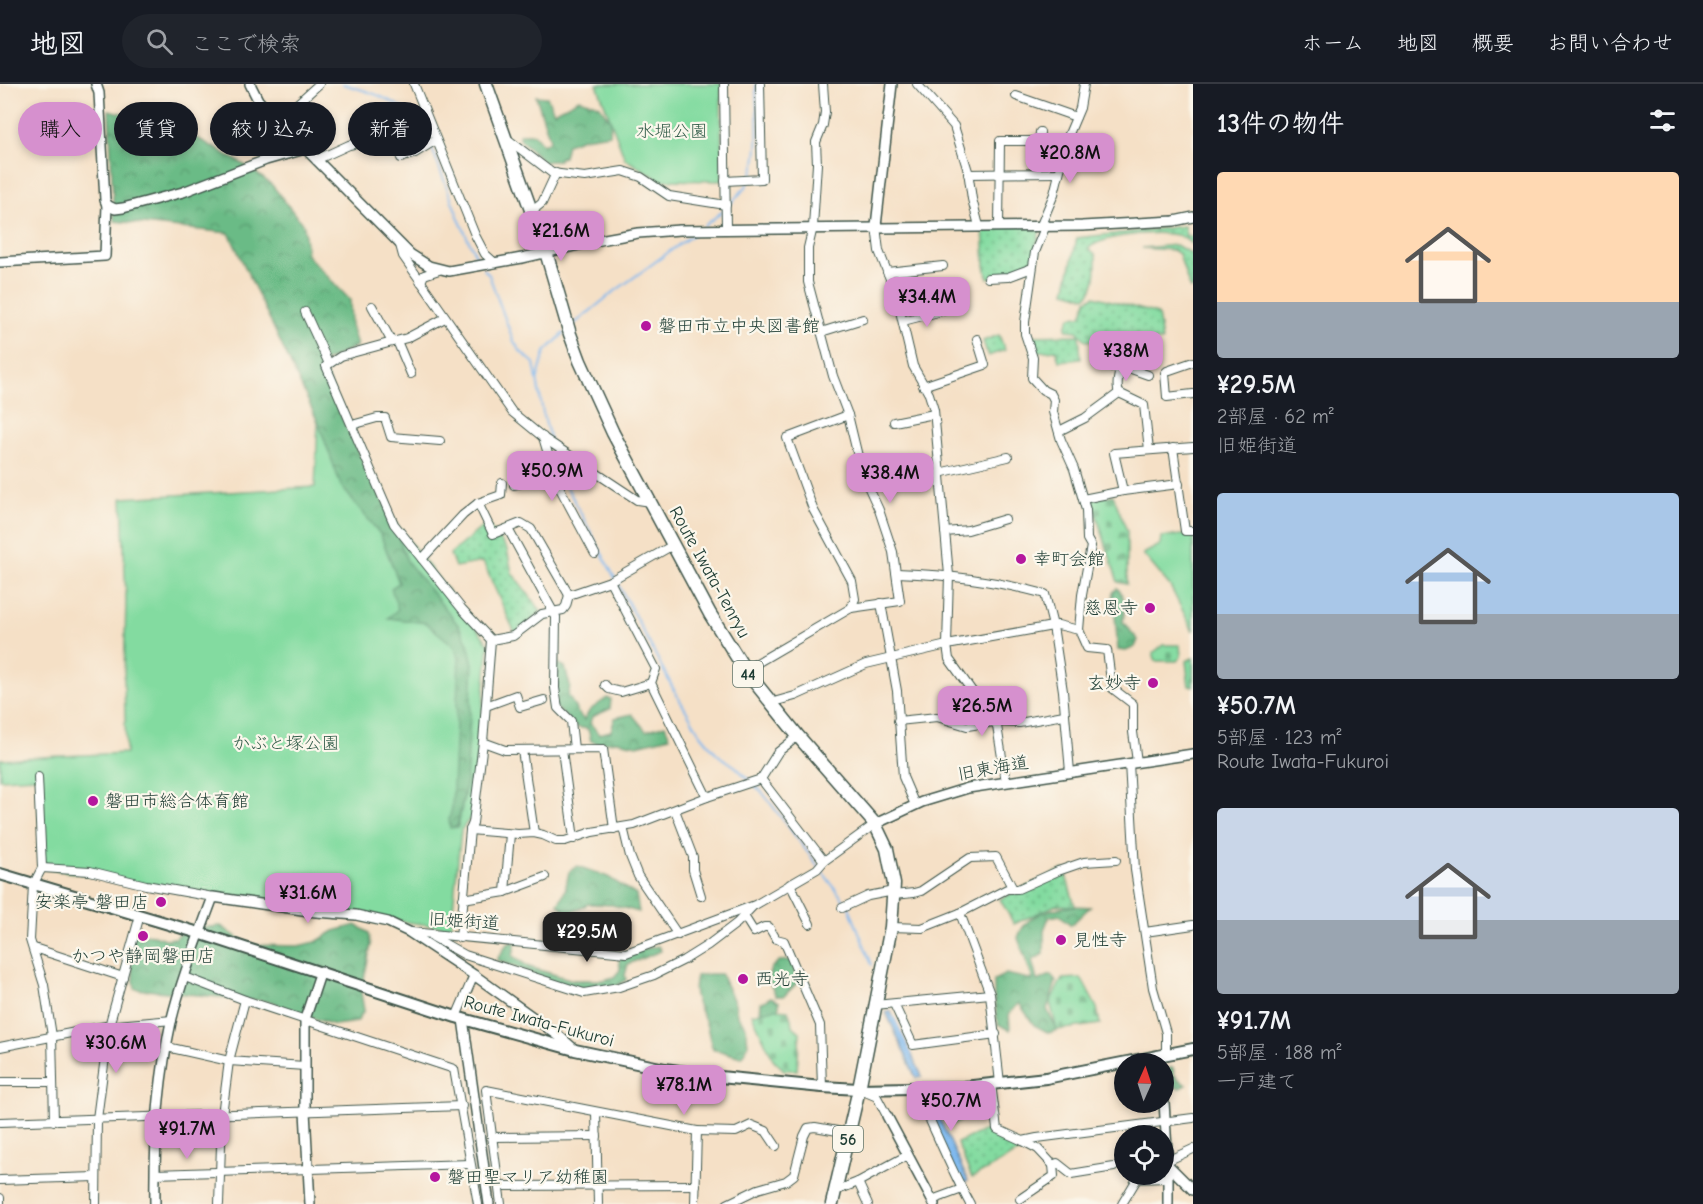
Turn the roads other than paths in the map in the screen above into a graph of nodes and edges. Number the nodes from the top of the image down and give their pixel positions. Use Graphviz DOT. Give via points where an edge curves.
graph roads {
  1 [pos="96,84"];
  2 [pos="250,84"];
  3 [pos="318,84"];
  4 [pos="414,84"];
  5 [pos="486,84"];
  6 [pos="724,84"];
  7 [pos="760,84"];
  8 [pos="823,84"];
  9 [pos="892,84"];
  10 [pos="917,84"];
  11 [pos="1084,84"];
  12 [pos="1016,96"];
  13 [pos="260,102"];
  14 [pos="299,102"];
  15 [pos="1076,117"];
  16 [pos="1040,132"];
  17 [pos="505,138"];
  18 [pos="436,140"];
  19 [pos="348,146"];
  20 [pos="280,156"];
  21 [pos="312,156"];
  22 [pos="401,158"];
  23 [pos="316,160"];
  24 [pos="556,173"];
  25 [pos="1059,173"];
  26 [pos="968,174"];
  27 [pos="998,174"];
  28 [pos="725,181"];
  29 [pos="107,205"];
  30 [pos="726,205"];
  31 [pos="531,212"];
  32 [pos="1193,217"];
  33 [pos="1044,225"];
  34 [pos="876,226"];
  35 [pos="980,226"];
  36 [pos="999,226"];
  37 [pos="813,227"];
  38 [pos="726,229"];
  39 [pos="399,243"];
  40 [pos="546,252"];
  41 [pos="0,262"];
  42 [pos="495,263"];
  43 [pos="943,266"];
  44 [pos="1032,268"];
  45 [pos="439,270"];
  46 [pos="887,272"];
  47 [pos="988,278"];
  48 [pos="421,282"];
  49 [pos="372,306"];
  50 [pos="945,310"];
  51 [pos="305,312"];
  52 [pos="445,318"];
  53 [pos="863,319"];
  54 [pos="903,321"];
  55 [pos="821,332"];
  56 [pos="977,339"];
  57 [pos="395,341"];
  58 [pos="1124,352"];
  59 [pos="1193,362"];
  60 [pos="329,364"];
  61 [pos="1097,364"];
  62 [pos="1122,368"];
  63 [pos="411,374"];
  64 [pos="1148,375"];
  65 [pos="924,386"];
  66 [pos="1119,393"];
  67 [pos="1193,394"];
  68 [pos="934,414"];
  69 [pos="848,415"];
  70 [pos="894,422"];
  71 [pos="351,425"];
  72 [pos="1059,431"];
  73 [pos="544,438"];
  74 [pos="441,441"];
  75 [pos="1193,447"];
  76 [pos="1173,448"];
  77 [pos="1149,450"];
  78 [pos="1008,457"];
  79 [pos="939,472"];
  80 [pos="554,475"];
  81 [pos="502,483"];
  82 [pos="1179,484"];
  83 [pos="514,485"];
  84 [pos="1123,491"];
  85 [pos="1083,499"];
  86 [pos="650,502"];
  87 [pos="478,503"];
  88 [pos="1005,519"];
  89 [pos="508,529"];
  90 [pos="1193,531"];
  91 [pos="945,532"];
  92 [pos="673,545"];
  93 [pos="595,554"];
  94 [pos="422,559"];
  95 [pos="897,573"];
  96 [pos="949,575"];
  97 [pos="611,580"];
  98 [pos="569,595"];
  99 [pos="881,603"];
  100 [pos="851,608"];
  101 [pos="554,611"];
  102 [pos="1053,626"];
  103 [pos="1079,630"];
  104 [pos="491,640"];
  105 [pos="947,645"];
  106 [pos="891,659"];
  107 [pos="745,670"];
  108 [pos="651,683"];
  109 [pos="605,685"];
  110 [pos="544,700"];
  111 [pos="770,703"];
  112 [pos="486,706"];
  113 [pos="1064,715"];
  114 [pos="898,721"];
  115 [pos="994,722"];
  116 [pos="798,736"];
  117 [pos="483,742"];
  118 [pos="574,749"];
  119 [pos="522,750"];
  120 [pos="562,750"];
  121 [pos="1193,754"];
  122 [pos="1133,762"];
  123 [pos="1070,772"];
  124 [pos="38,777"];
  125 [pos="762,779"];
  126 [pos="1006,782"];
  127 [pos="707,796"];
  128 [pos="915,806"];
  129 [pos="675,810"];
  130 [pos="875,825"];
  131 [pos="623,827"];
  132 [pos="614,829"];
  133 [pos="470,830"];
  134 [pos="534,833"];
  135 [pos="510,834"];
  136 [pos="574,839"];
  137 [pos="1116,860"];
  138 [pos="825,861"];
  139 [pos="42,867"];
  140 [pos="0,874"];
  141 [pos="545,877"];
  142 [pos="33,885"];
  143 [pos="790,885"];
  144 [pos="1013,889"];
  145 [pos="505,892"];
  146 [pos="893,893"];
  147 [pos="701,896"];
  148 [pos="213,897"];
  149 [pos="464,899"];
  150 [pos="755,905"];
  151 [pos="842,908"];
  152 [pos="960,913"];
  153 [pos="140,915"];
  154 [pos="744,916"];
  155 [pos="810,924"];
  156 [pos="1193,926"];
  157 [pos="891,927"];
  158 [pos="409,932"];
  159 [pos="1145,932"];
  160 [pos="199,933"];
  161 [pos="678,934"];
  162 [pos="432,936"];
  163 [pos="460,938"];
  164 [pos="34,948"];
  165 [pos="321,971"];
  166 [pos="474,975"];
  167 [pos="123,977"];
  168 [pos="185,978"];
  169 [pos="990,994"];
  170 [pos="245,1000"];
  171 [pos="894,1004"];
  172 [pos="875,1005"];
  173 [pos="460,1018"];
  174 [pos="305,1019"];
  175 [pos="172,1020"];
  176 [pos="110,1026"];
  177 [pos="996,1034"];
  178 [pos="52,1036"];
  179 [pos="0,1047"];
  180 [pos="167,1047"];
  181 [pos="1193,1049"];
  182 [pos="575,1050"];
  183 [pos="1164,1053"];
  184 [pos="1174,1054"];
  185 [pos="229,1061"];
  186 [pos="305,1066"];
  187 [pos="1114,1066"];
  188 [pos="0,1082"];
  189 [pos="53,1082"];
  190 [pos="996,1084"];
  191 [pos="822,1087"];
  192 [pos="915,1088"];
  193 [pos="859,1089"];
  194 [pos="462,1107"];
  195 [pos="305,1112"];
  196 [pos="596,1112"];
  197 [pos="1165,1113"];
  198 [pos="222,1115"];
  199 [pos="887,1116"];
  200 [pos="157,1118"];
  201 [pos="1193,1118"];
  202 [pos="97,1119"];
  203 [pos="54,1120"];
  204 [pos="0,1122"];
  205 [pos="1165,1122"];
  206 [pos="1165,1125"];
  207 [pos="697,1131"];
  208 [pos="849,1133"];
  209 [pos="597,1136"];
  210 [pos="492,1137"];
  211 [pos="1023,1142"];
  212 [pos="776,1146"];
  213 [pos="1193,1149"];
  214 [pos="908,1155"];
  215 [pos="1174,1160"];
  216 [pos="470,1164"];
  217 [pos="1053,1165"];
  218 [pos="1114,1167"];
  219 [pos="309,1169"];
  220 [pos="1174,1169"];
  221 [pos="219,1172"];
  222 [pos="154,1174"];
  223 [pos="96,1177"];
  224 [pos="0,1180"];
  225 [pos="858,1182"];
  226 [pos="598,1184"];
  227 [pos="696,1185"];
  228 [pos="1133,1185"];
  229 [pos="1168,1185"];
  230 [pos="499,1186"];
  231 [pos="962,1189"];
  232 [pos="835,1190"];
  233 [pos="1193,1190"];
  234 [pos="0,1198"];
  235 [pos="1020,1199"];
  236 [pos="933,1202"];
  237 [pos="0,1204"];
  238 [pos="96,1204"];
  239 [pos="155,1204"];
  240 [pos="219,1204"];
  241 [pos="310,1204"];
  242 [pos="478,1204"];
  243 [pos="489,1204"];
  244 [pos="501,1204"];
  245 [pos="598,1204"];
  246 [pos="695,1204"];
  247 [pos="728,1204"];
  248 [pos="832,1204"];
  249 [pos="838,1204"];
  250 [pos="868,1204"];
  251 [pos="970,1204"];
  252 [pos="1122,1204"];
  253 [pos="1168,1204"];
  1 -- 29 [label="street"];
  2 -- 13 [label="street"];
  3 -- 14 [label="street"];
  4 -- 18 [label="street"];
  5 -- 17 [label="main road, Route Iwata-Tenryu / 44"];
  6 -- 28 [label="street"];
  7 -- 28 [label="street" via="762,179"];
  8 -- 37 [label="street" via="825,112 816,142"];
  9 -- 34 [label="street"];
  10 -- 26 [label="street" via="954,126"];
  11 -- 15 [label="street"];
  12 -- 15 [label="street"];
  15 -- 25 [label="street"];
  16 -- 27 [label="street" via="1039,141 1000,141"];
  17 -- 24 [label="street"];
  17 -- 31 [label="main road, Route Iwata-Tenryu / 44"];
  18 -- 22 [label="street"];
  18 -- 42 [label="street" via="475,236"];
  19 -- 23 [label="street"];
  20 -- 29 [label="street" via="183,192 123,208"];
  21 -- 23 [label="street"];
  23 -- 39 [label="street"];
  24 -- 30 [label="street" via="585,177 623,171 641,177 669,195"];
  24 -- 31 [label="street" via="542,203"];
  25 -- 27 [label="street"];
  25 -- 33 [label="street"];
  26 -- 27 [label="street"];
  26 -- 35 [label="street"];
  27 -- 36 [label="street"];
  28 -- 30 [label="street"];
  29 -- 41 [label="street" via="105,256"];
  30 -- 38 [label="street"];
  31 -- 40 [label="main road, Route Iwata-Tenryu / 44"];
  32 -- 33 [label="street" via="1111,225"];
  33 -- 36 [label="street"];
  33 -- 44 [label="street"];
  34 -- 35 [label="street"];
  34 -- 37 [label="street"];
  34 -- 46 [label="street"];
  35 -- 36 [label="street"];
  37 -- 38 [label="street"];
  37 -- 55 [label="street" via="808,248 808,282"];
  38 -- 40 [label="street" via="638,233"];
  39 -- 45 [label="street" via="420,261"];
  39 -- 48 [label="street"];
  40 -- 42 [label="street"];
  40 -- 86 [label="main road, Route Iwata-Tenryu / 44" via="580,360"];
  42 -- 45 [label="street"];
  43 -- 46 [label="street"];
  44 -- 47 [label="street" via="1008,277"];
  44 -- 72 [label="street" via="1025,334 1033,358 1032,378 1051,394"];
  45 -- 48 [label="street" via="424,275"];
  46 -- 54 [label="street"];
  48 -- 52 [label="street"];
  49 -- 57 [label="street"];
  50 -- 54 [label="street"];
  51 -- 60 [label="street"];
  52 -- 57 [label="street"];
  52 -- 73 [label="street" via="512,412"];
  53 -- 55 [label="street"];
  54 -- 65 [label="street" via="913,366"];
  55 -- 69 [label="street"];
  56 -- 65 [label="street" via="986,365"];
  57 -- 60 [label="street" via="341,356"];
  57 -- 63 [label="street"];
  58 -- 62 [label="street"];
  59 -- 67 [label="street" via="1165,373 1167,397"];
  60 -- 71 [label="street" via="326,366"];
  61 -- 62 [label="street"];
  62 -- 64 [label="street"];
  62 -- 66 [label="street"];
  65 -- 68 [label="street"];
  66 -- 72 [label="street"];
  66 -- 77 [label="street" via="1144,405"];
  68 -- 70 [label="street"];
  68 -- 79 [label="street"];
  69 -- 95 [label="street" via="862,473 889,538"];
  69 -- 100 [label="street" via="787,438 813,509 852,581 855,599"];
  71 -- 74 [label="street" via="385,418 391,437"];
  71 -- 94 [label="street" via="394,524"];
  72 -- 85 [label="street"];
  73 -- 80 [label="street"];
  73 -- 86 [label="street" via="637,500"];
  75 -- 76 [label="street"];
  76 -- 77 [label="street"];
  76 -- 82 [label="street"];
  77 -- 84 [label="street" via="1114,453"];
  78 -- 79 [label="street"];
  79 -- 91 [label="street"];
  80 -- 83 [label="street"];
  80 -- 93 [label="street"];
  81 -- 87 [label="street" via="501,495"];
  82 -- 84 [label="street"];
  82 -- 90 [label="street" via="1185,531"];
  84 -- 85 [label="street"];
  85 -- 103 [label="street" via="1091,546"];
  86 -- 92 [label="main road, Route Iwata-Tenryu / 44"];
  87 -- 89 [label="street" via="491,531 497,534"];
  87 -- 94 [label="street"];
  88 -- 91 [label="street"];
  89 -- 98 [label="street" via="521,523 531,529"];
  89 -- 101 [label="street"];
  91 -- 96 [label="street"];
  92 -- 97 [label="street"];
  92 -- 107 [label="main road, Route Iwata-Tenryu / 44"];
  94 -- 104 [label="street"];
  95 -- 96 [label="street"];
  95 -- 99 [label="street" via="900,601"];
  96 -- 102 [label="street" via="1045,594"];
  96 -- 105 [label="street"];
  97 -- 98 [label="street"];
  97 -- 108 [label="street" via="656,669"];
  98 -- 101 [label="street" via="563,610"];
  99 -- 100 [label="street"];
  99 -- 106 [label="street"];
  100 -- 107 [label="street"];
  101 -- 104 [label="street" via="542,614 513,636"];
  101 -- 118 [label="street" via="557,698 560,711 571,721"];
  102 -- 103 [label="street"];
  102 -- 105 [label="street"];
  102 -- 113 [label="street"];
  103 -- 122 [label="street" via="1087,648 1107,650 1112,688 1132,704"];
  104 -- 112 [label="street"];
  105 -- 106 [label="street"];
  105 -- 115 [label="street" via="949,659"];
  106 -- 111 [label="street" via="850,670 795,696"];
  106 -- 114 [label="street"];
  107 -- 111 [label="main road, Route Iwata-Tenryu / 44"];
  108 -- 109 [label="street" via="621,692"];
  108 -- 127 [label="street"];
  110 -- 112 [label="street" via="520,707 516,695"];
  111 -- 116 [label="main road, Route Iwata-Tenryu / 44"];
  112 -- 117 [label="street"];
  113 -- 115 [label="street" via="1019,723"];
  113 -- 123 [label="street"];
  114 -- 115 [label="street" via="937,717 967,726"];
  114 -- 128 [label="street" via="903,777"];
  115 -- 126 [label="street"];
  116 -- 125 [label="street" via="778,752"];
  116 -- 130 [label="main road, Route Iwata-Tenryu / 44"];
  117 -- 119 [label="street" via="505,750"];
  117 -- 133 [label="street"];
  118 -- 120 [label="street"];
  118 -- 132 [label="street" via="603,749"];
  119 -- 120 [label="street"];
  119 -- 134 [label="street"];
  120 -- 136 [label="street"];
  121 -- 122 [label="street, 旧東海道"];
  122 -- 123 [label="street, 旧東海道"];
  122 -- 159 [label="street" via="1132,845"];
  123 -- 126 [label="street, 旧東海道"];
  124 -- 139 [label="street"];
  125 -- 127 [label="street"];
  125 -- 138 [label="street"];
  126 -- 128 [label="street, 旧東海道" via="946,794"];
  127 -- 129 [label="street"];
  128 -- 130 [label="street, 旧東海道"];
  129 -- 131 [label="street"];
  129 -- 147 [label="street" via="693,857"];
  130 -- 138 [label="street, 旧姫街道"];
  130 -- 146 [label="main road, Route Iwata-Tenryu / 44" via="890,861"];
  131 -- 132 [label="street"];
  131 -- 161 [label="street" via="638,876"];
  132 -- 136 [label="street"];
  133 -- 135 [label="street"];
  133 -- 149 [label="street"];
  134 -- 135 [label="street"];
  134 -- 136 [label="street" via="556,841"];
  135 -- 145 [label="street"];
  137 -- 144 [label="street" via="1084,862"];
  138 -- 143 [label="street, 旧姫街道"];
  139 -- 142 [label="street"];
  139 -- 148 [label="street, 旧姫街道" via="90,872"];
  140 -- 142 [label="main road, Route Iwata-Fukuroi"];
  141 -- 145 [label="street"];
  142 -- 153 [label="main road, Route Iwata-Fukuroi"];
  142 -- 164 [label="street" via="30,940"];
  143 -- 150 [label="street, 旧姫街道"];
  143 -- 155 [label="street"];
  144 -- 146 [label="street" via="996,857 970,858 921,891"];
  144 -- 152 [label="street"];
  145 -- 149 [label="street"];
  146 -- 151 [label="street" via="868,896"];
  146 -- 157 [label="main road, Route Iwata-Tenryu / 44"];
  148 -- 158 [label="street, 旧姫街道" via="379,919"];
  148 -- 160 [label="street"];
  149 -- 163 [label="street"];
  150 -- 154 [label="street"];
  150 -- 161 [label="street, 旧姫街道"];
  152 -- 157 [label="street" via="922,928"];
  152 -- 169 [label="street"];
  153 -- 160 [label="main road, Route Iwata-Fukuroi"];
  153 -- 167 [label="street"];
  154 -- 162 [label="street" via="708,945 654,975 584,993 465,955"];
  154 -- 191 [label="street" via="754,932 769,927 776,939 784,941 820,1024"];
  156 -- 159 [label="street"];
  157 -- 172 [label="main road, Route Iwata-Tenryu / 44"];
  158 -- 162 [label="street, 旧姫街道"];
  158 -- 166 [label="street"];
  159 -- 183 [label="street" via="1153,988 1166,1034"];
  160 -- 165 [label="main road, Route Iwata-Fukuroi"];
  160 -- 168 [label="street"];
  161 -- 163 [label="street, 旧姫街道" via="637,951 616,954 509,940"];
  162 -- 163 [label="street, 旧姫街道"];
  164 -- 167 [label="street"];
  164 -- 178 [label="street"];
  165 -- 173 [label="main road, Route Iwata-Fukuroi"];
  165 -- 174 [label="street"];
  166 -- 173 [label="street"];
  166 -- 182 [label="street"];
  167 -- 176 [label="street"];
  168 -- 170 [label="street"];
  168 -- 175 [label="street"];
  169 -- 171 [label="street"];
  169 -- 177 [label="street"];
  170 -- 174 [label="street"];
  170 -- 185 [label="street"];
  171 -- 172 [label="street"];
  171 -- 177 [label="street" via="913,1045"];
  172 -- 193 [label="main road, Route Iwata-Tenryu / 44"];
  173 -- 182 [label="main road, Route Iwata-Fukuroi"];
  173 -- 243 [label="street"];
  174 -- 186 [label="street"];
  174 -- 194 [label="street" via="454,1069"];
  175 -- 176 [label="street"];
  175 -- 180 [label="street"];
  176 -- 178 [label="street"];
  176 -- 202 [label="street"];
  177 -- 190 [label="street"];
  178 -- 179 [label="street"];
  178 -- 189 [label="street"];
  180 -- 185 [label="street"];
  180 -- 200 [label="street"];
  181 -- 184 [label="main road, Route Iwata-Fukuroi"];
  182 -- 191 [label="main road, Route Iwata-Fukuroi" via="665,1069"];
  185 -- 186 [label="street"];
  185 -- 198 [label="street"];
  186 -- 195 [label="street"];
  187 -- 190 [label="main road, Route Iwata-Fukuroi"];
  188 -- 189 [label="street"];
  189 -- 203 [label="street"];
  190 -- 192 [label="main road, Route Iwata-Fukuroi"];
  190 -- 211 [label="street" via="997,1129"];
  191 -- 193 [label="main road, Route Iwata-Fukuroi"];
  192 -- 193 [label="main road, Route Iwata-Fukuroi"];
  192 -- 231 [label="street"];
  193 -- 199 [label="street" via="877,1097"];
  193 -- 208 [label="main road, 56"];
  194 -- 195 [label="street"];
  194 -- 216 [label="street"];
  195 -- 198 [label="street"];
  195 -- 219 [label="street"];
  196 -- 207 [label="street"];
  196 -- 209 [label="street"];
  196 -- 210 [label="street" via="486,1090"];
  197 -- 205 [label="street"];
  198 -- 200 [label="street"];
  198 -- 221 [label="street"];
  199 -- 214 [label="street"];
  200 -- 202 [label="street"];
  200 -- 222 [label="street"];
  201 -- 205 [label="street"];
  202 -- 203 [label="street"];
  202 -- 223 [label="street"];
  203 -- 204 [label="street"];
  205 -- 206 [label="street"];
  205 -- 211 [label="street"];
  207 -- 212 [label="street" via="736,1132 752,1125 766,1131"];
  207 -- 227 [label="street"];
  208 -- 232 [label="main road, 56"];
  208 -- 247 [label="street" via="808,1128 794,1175"];
  209 -- 210 [label="street"];
  209 -- 226 [label="street"];
  210 -- 230 [label="street"];
  211 -- 217 [label="street" via="1038,1149"];
  213 -- 215 [label="street"];
  214 -- 225 [label="street"];
  214 -- 236 [label="street"];
  216 -- 219 [label="street"];
  216 -- 242 [label="street"];
  217 -- 218 [label="street" via="1071,1174"];
  217 -- 235 [label="street" via="1054,1176"];
  219 -- 221 [label="street"];
  219 -- 241 [label="street"];
  220 -- 233 [label="street"];
  221 -- 222 [label="street"];
  221 -- 240 [label="street"];
  222 -- 239 [label="street"];
  223 -- 224 [label="street"];
  223 -- 238 [label="street"];
  225 -- 232 [label="street"];
  225 -- 250 [label="street"];
  226 -- 227 [label="street"];
  226 -- 230 [label="street"];
  226 -- 245 [label="street"];
  227 -- 246 [label="street"];
  228 -- 252 [label="street"];
  229 -- 253 [label="street"];
  230 -- 244 [label="street"];
  231 -- 236 [label="street"];
  231 -- 251 [label="street"];
  232 -- 248 [label="main road, 56"];
  232 -- 249 [label="street"];
  234 -- 237 [label="street"];
}
